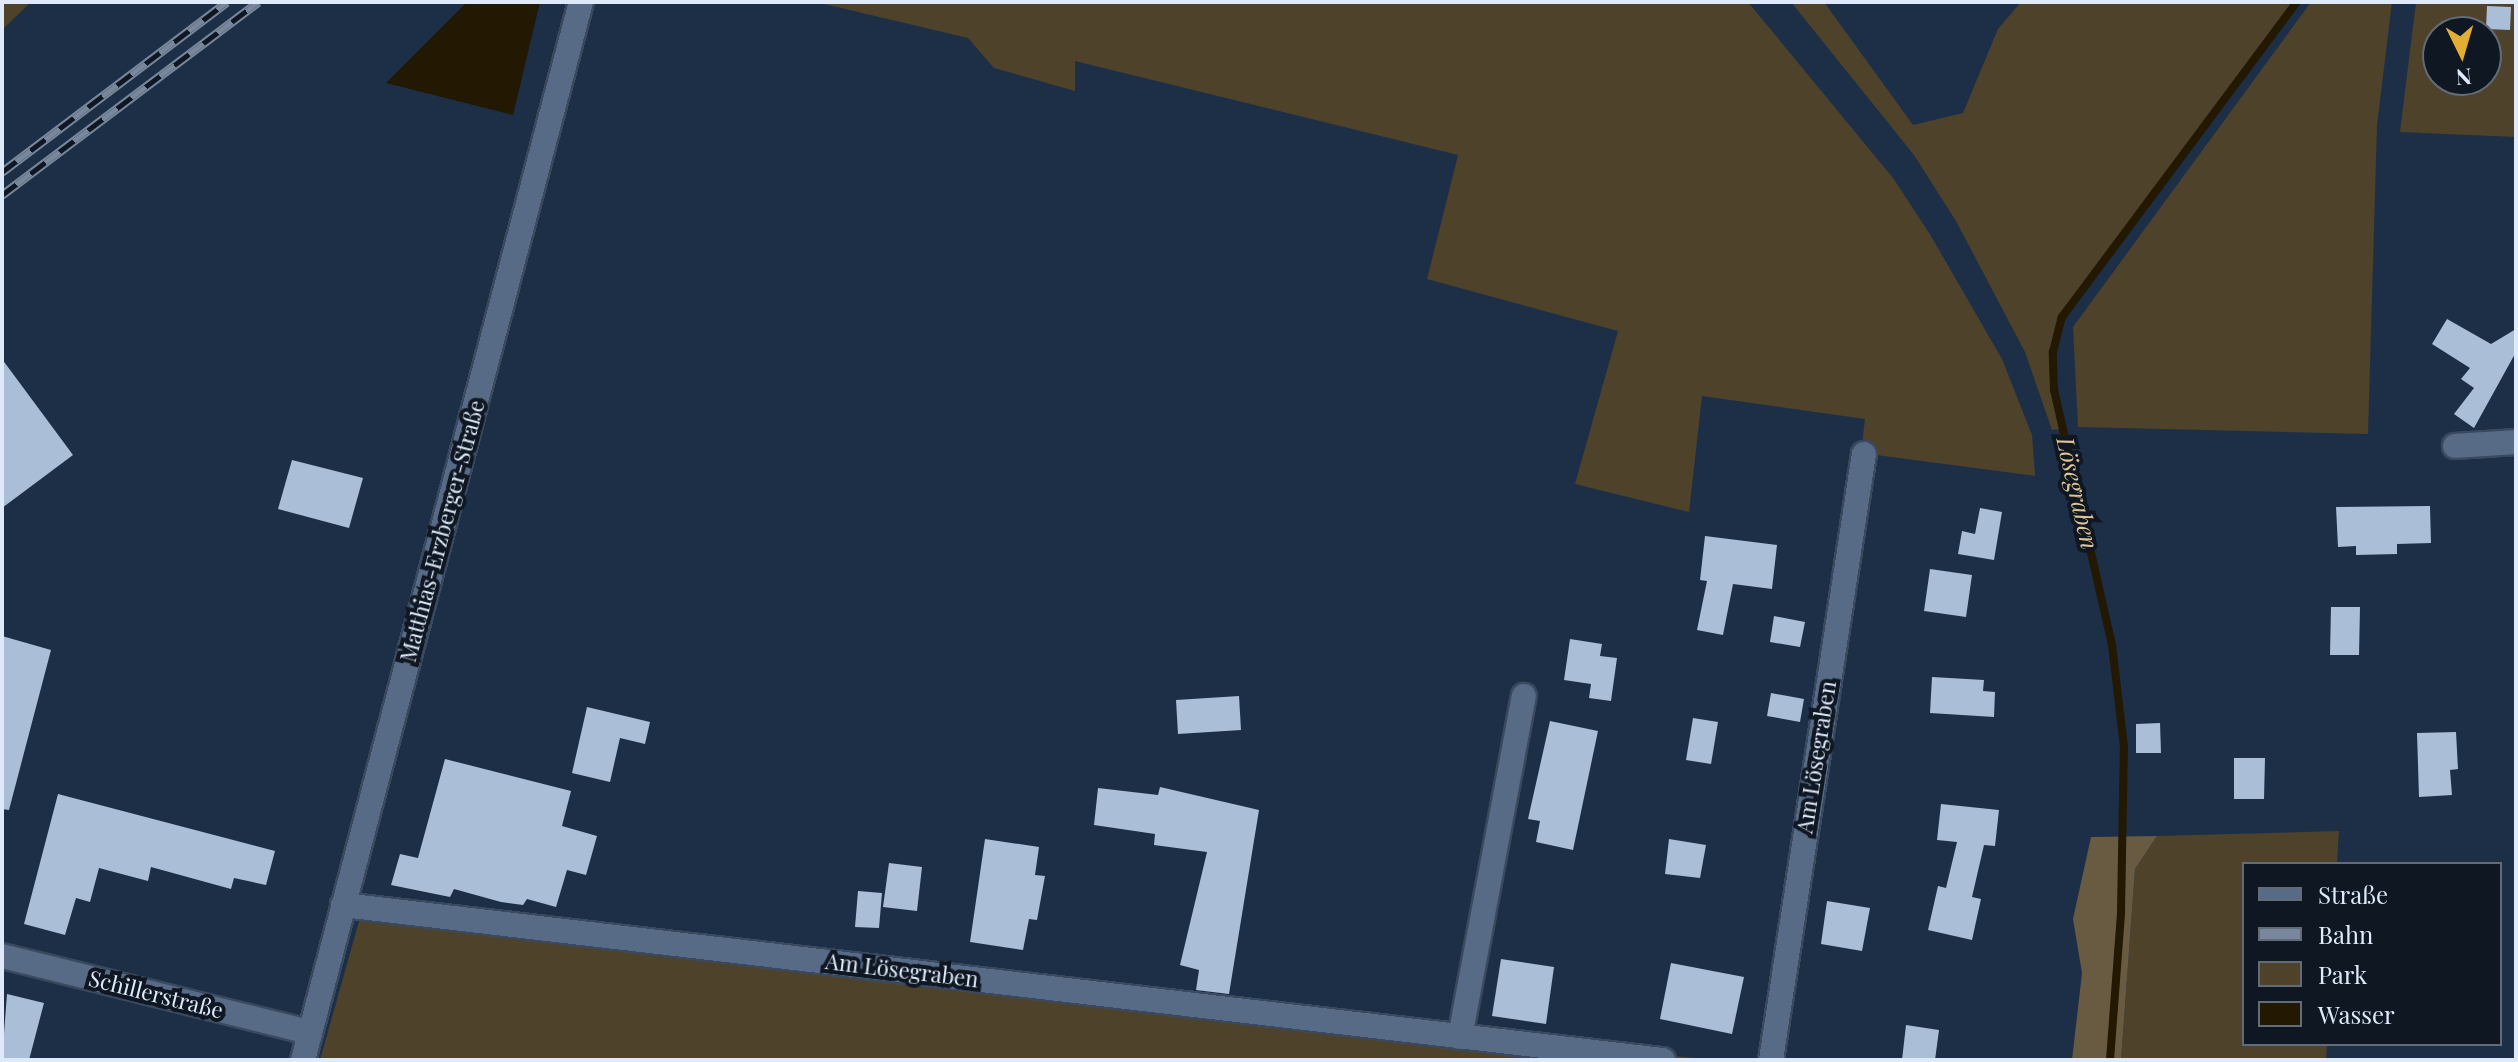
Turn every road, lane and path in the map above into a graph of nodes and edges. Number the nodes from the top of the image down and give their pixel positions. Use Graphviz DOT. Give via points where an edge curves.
graph roads {
  1 [pos="581,2"];
  2 [pos="2516,442"];
  3 [pos="2455,446"];
  4 [pos="1864,454"];
  5 [pos="1524,696"];
  6 [pos="343,905"];
  7 [pos="2,956"];
  8 [pos="310,1032"];
  9 [pos="1460,1037"];
  10 [pos="303,1060"];
  11 [pos="1663,1060"];
  12 [pos="1771,1060"];
  1 -- 6 [label="street, Matthias-Erzberger-Straße"];
  2 -- 3 [label="street"];
  4 -- 12 [label="street, Am Lösegraben" via="1841,524"];
  5 -- 9 [label="street"];
  6 -- 8 [label="street, Matthias-Erzberger-Straße"];
  6 -- 9 [label="street, Am Lösegraben"];
  7 -- 8 [label="street, Schillerstraße"];
  8 -- 10 [label="street, Matthias-Erzberger-Straße"];
  9 -- 11 [label="street, Am Lösegraben"];
}
